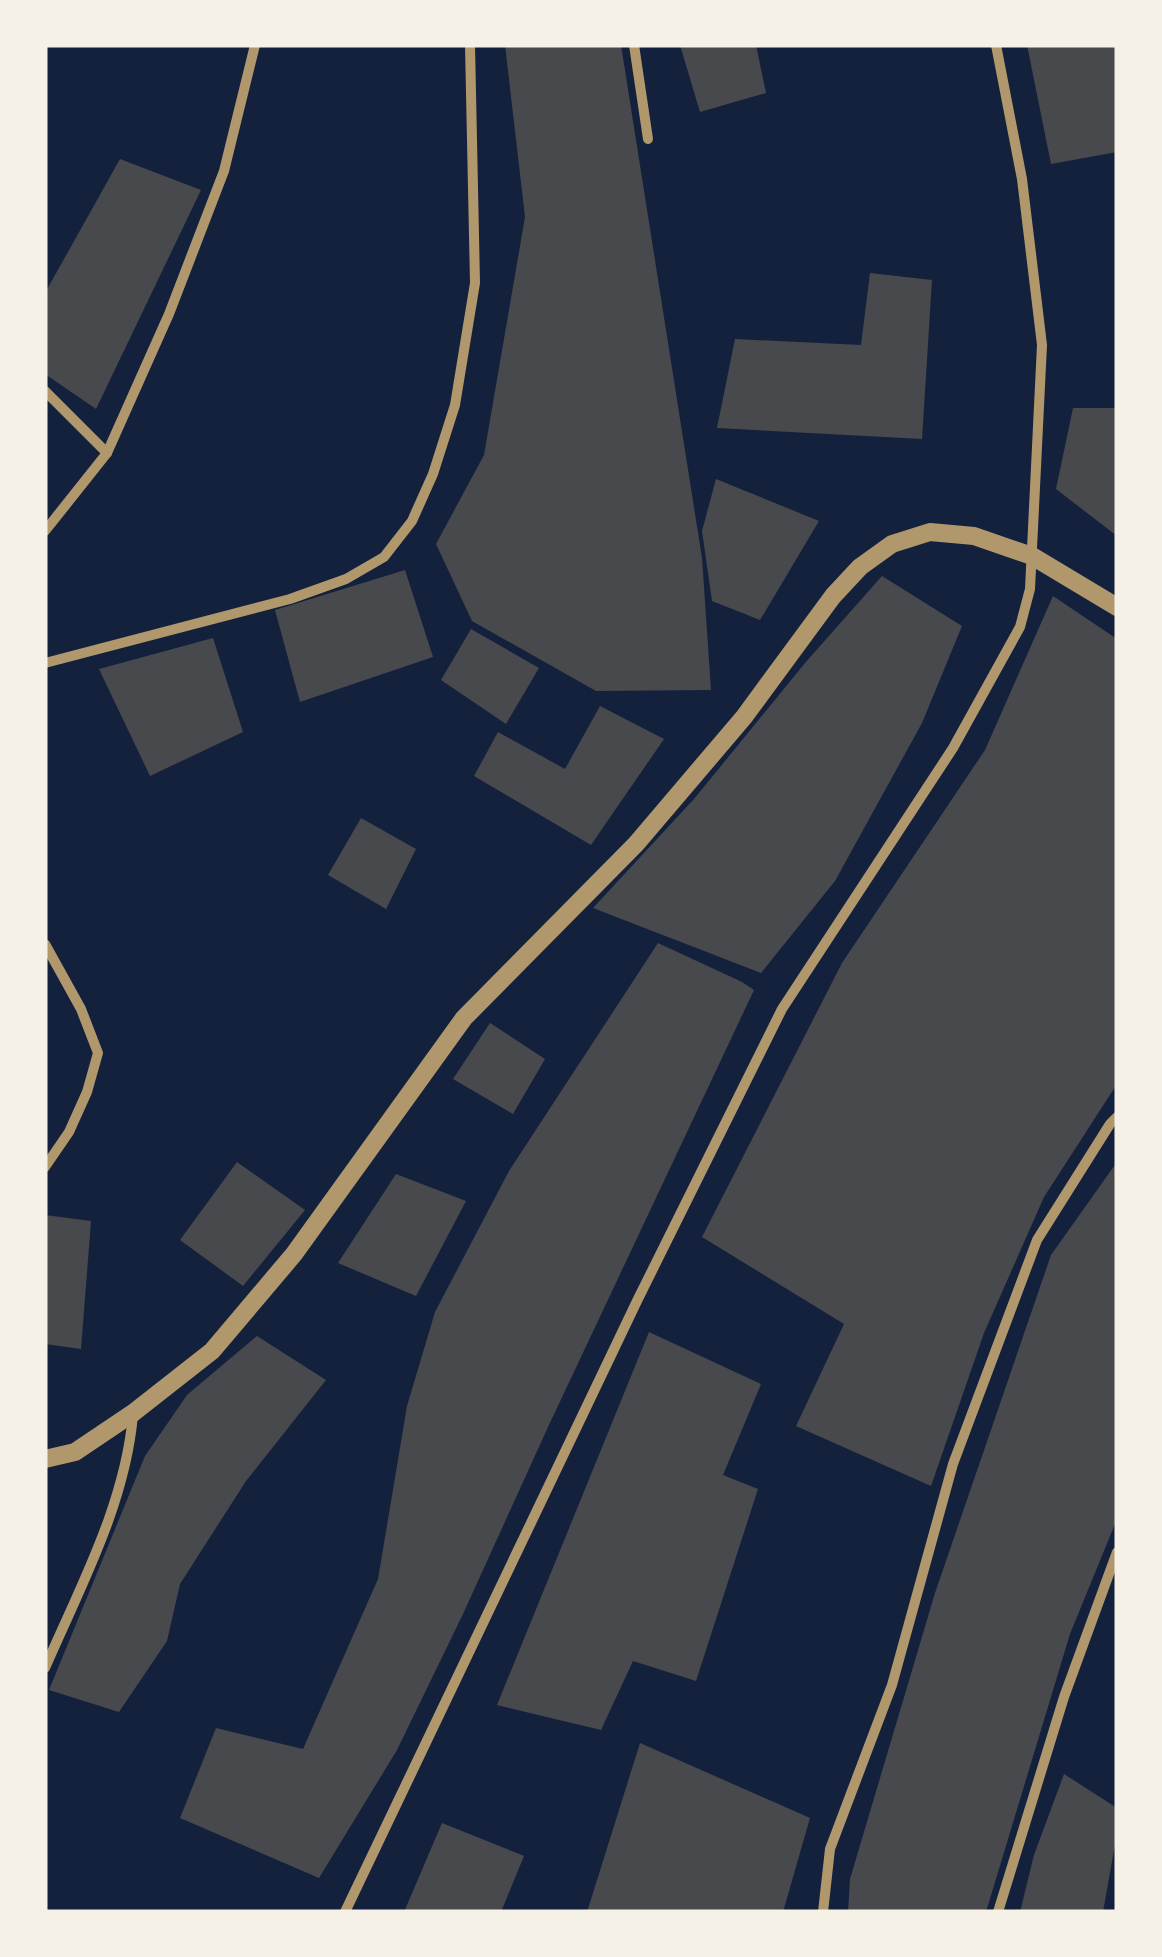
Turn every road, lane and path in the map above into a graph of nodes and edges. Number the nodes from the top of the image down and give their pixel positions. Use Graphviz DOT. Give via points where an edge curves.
graph roads {
  1 [pos="255,45"];
  2 [pos="470,45"];
  3 [pos="634,45"];
  4 [pos="996,45"];
  5 [pos="648,139"];
  6 [pos="45,391"];
  7 [pos="107,452"];
  8 [pos="45,531"];
  9 [pos="1032,556"];
  10 [pos="1117,608"];
  11 [pos="45,663"];
  12 [pos="45,944"];
  13 [pos="1117,1117"];
  14 [pos="45,1167"];
  15 [pos="133,1413"];
  16 [pos="45,1459"];
  17 [pos="1117,1552"];
  18 [pos="45,1668"];
  19 [pos="345,1912"];
  20 [pos="823,1912"];
  21 [pos="998,1912"];
  1 -- 7 [label="street" via="224,172"];
  2 -- 11 [label="street" via="474,283 455,405 412,520 384,558 346,579"];
  3 -- 5 [label="street"];
  4 -- 9 [label="street" via="1022,179 1042,345"];
  6 -- 7 [label="street"];
  7 -- 8 [label="street"];
  9 -- 10 [label="street"];
  9 -- 15 [label="street" via="974,536 930,532 892,544 860,567 636,844 464,1018 294,1254 212,1350"];
  9 -- 19 [label="street" via="1020,627 954,748 782,1009"];
  12 -- 14 [label="street" via="98,1053 69,1132"];
  13 -- 20 [label="street" via="1037,1240 953,1464 892,1685 830,1849"];
  15 -- 16 [label="street" via="75,1452"];
  15 -- 18 [label="street" via="119,1488"];
  17 -- 21 [label="street"];
}
